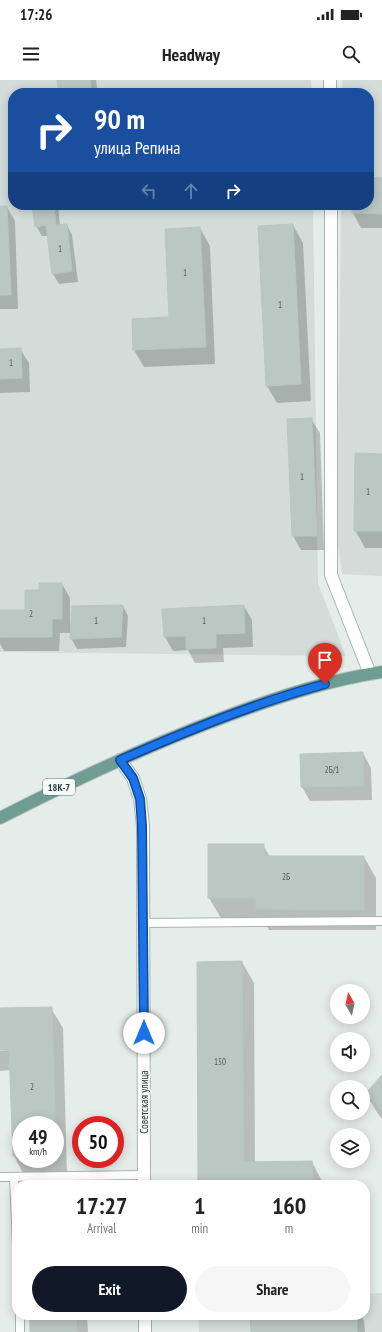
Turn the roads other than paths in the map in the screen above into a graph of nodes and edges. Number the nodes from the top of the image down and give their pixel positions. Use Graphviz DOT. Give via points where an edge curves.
graph roads {
  1 [pos="330,210"];
  2 [pos="376,673"];
  3 [pos="120,760"];
  4 [pos="0,818"];
  5 [pos="382,922"];
  6 [pos="143,923"];
  7 [pos="0,1177"];
  8 [pos="14,1177"];
  9 [pos="14,1180"];
  10 [pos="144,1180"];
  11 [pos="20,1320"];
  12 [pos="145,1320"];
  13 [pos="20,1332"];
  14 [pos="145,1332"];
  1 -- 2 [label="street" via="331,575"];
  2 -- 3 [label="main road, 18К-7" via="354,676 262,703"];
  3 -- 4 [label="main road, 18К-7"];
  3 -- 6 [label="street, Советская улица" via="133,778 140,799"];
  5 -- 6 [label="lane"];
  6 -- 10 [label="street, Советская улица"];
  7 -- 8 [label="lane"];
  8 -- 9 [label="lane"];
  8 -- 10 [label="lane"];
  11 -- 13 [label="lane"];
  12 -- 14 [label="street"];
}
